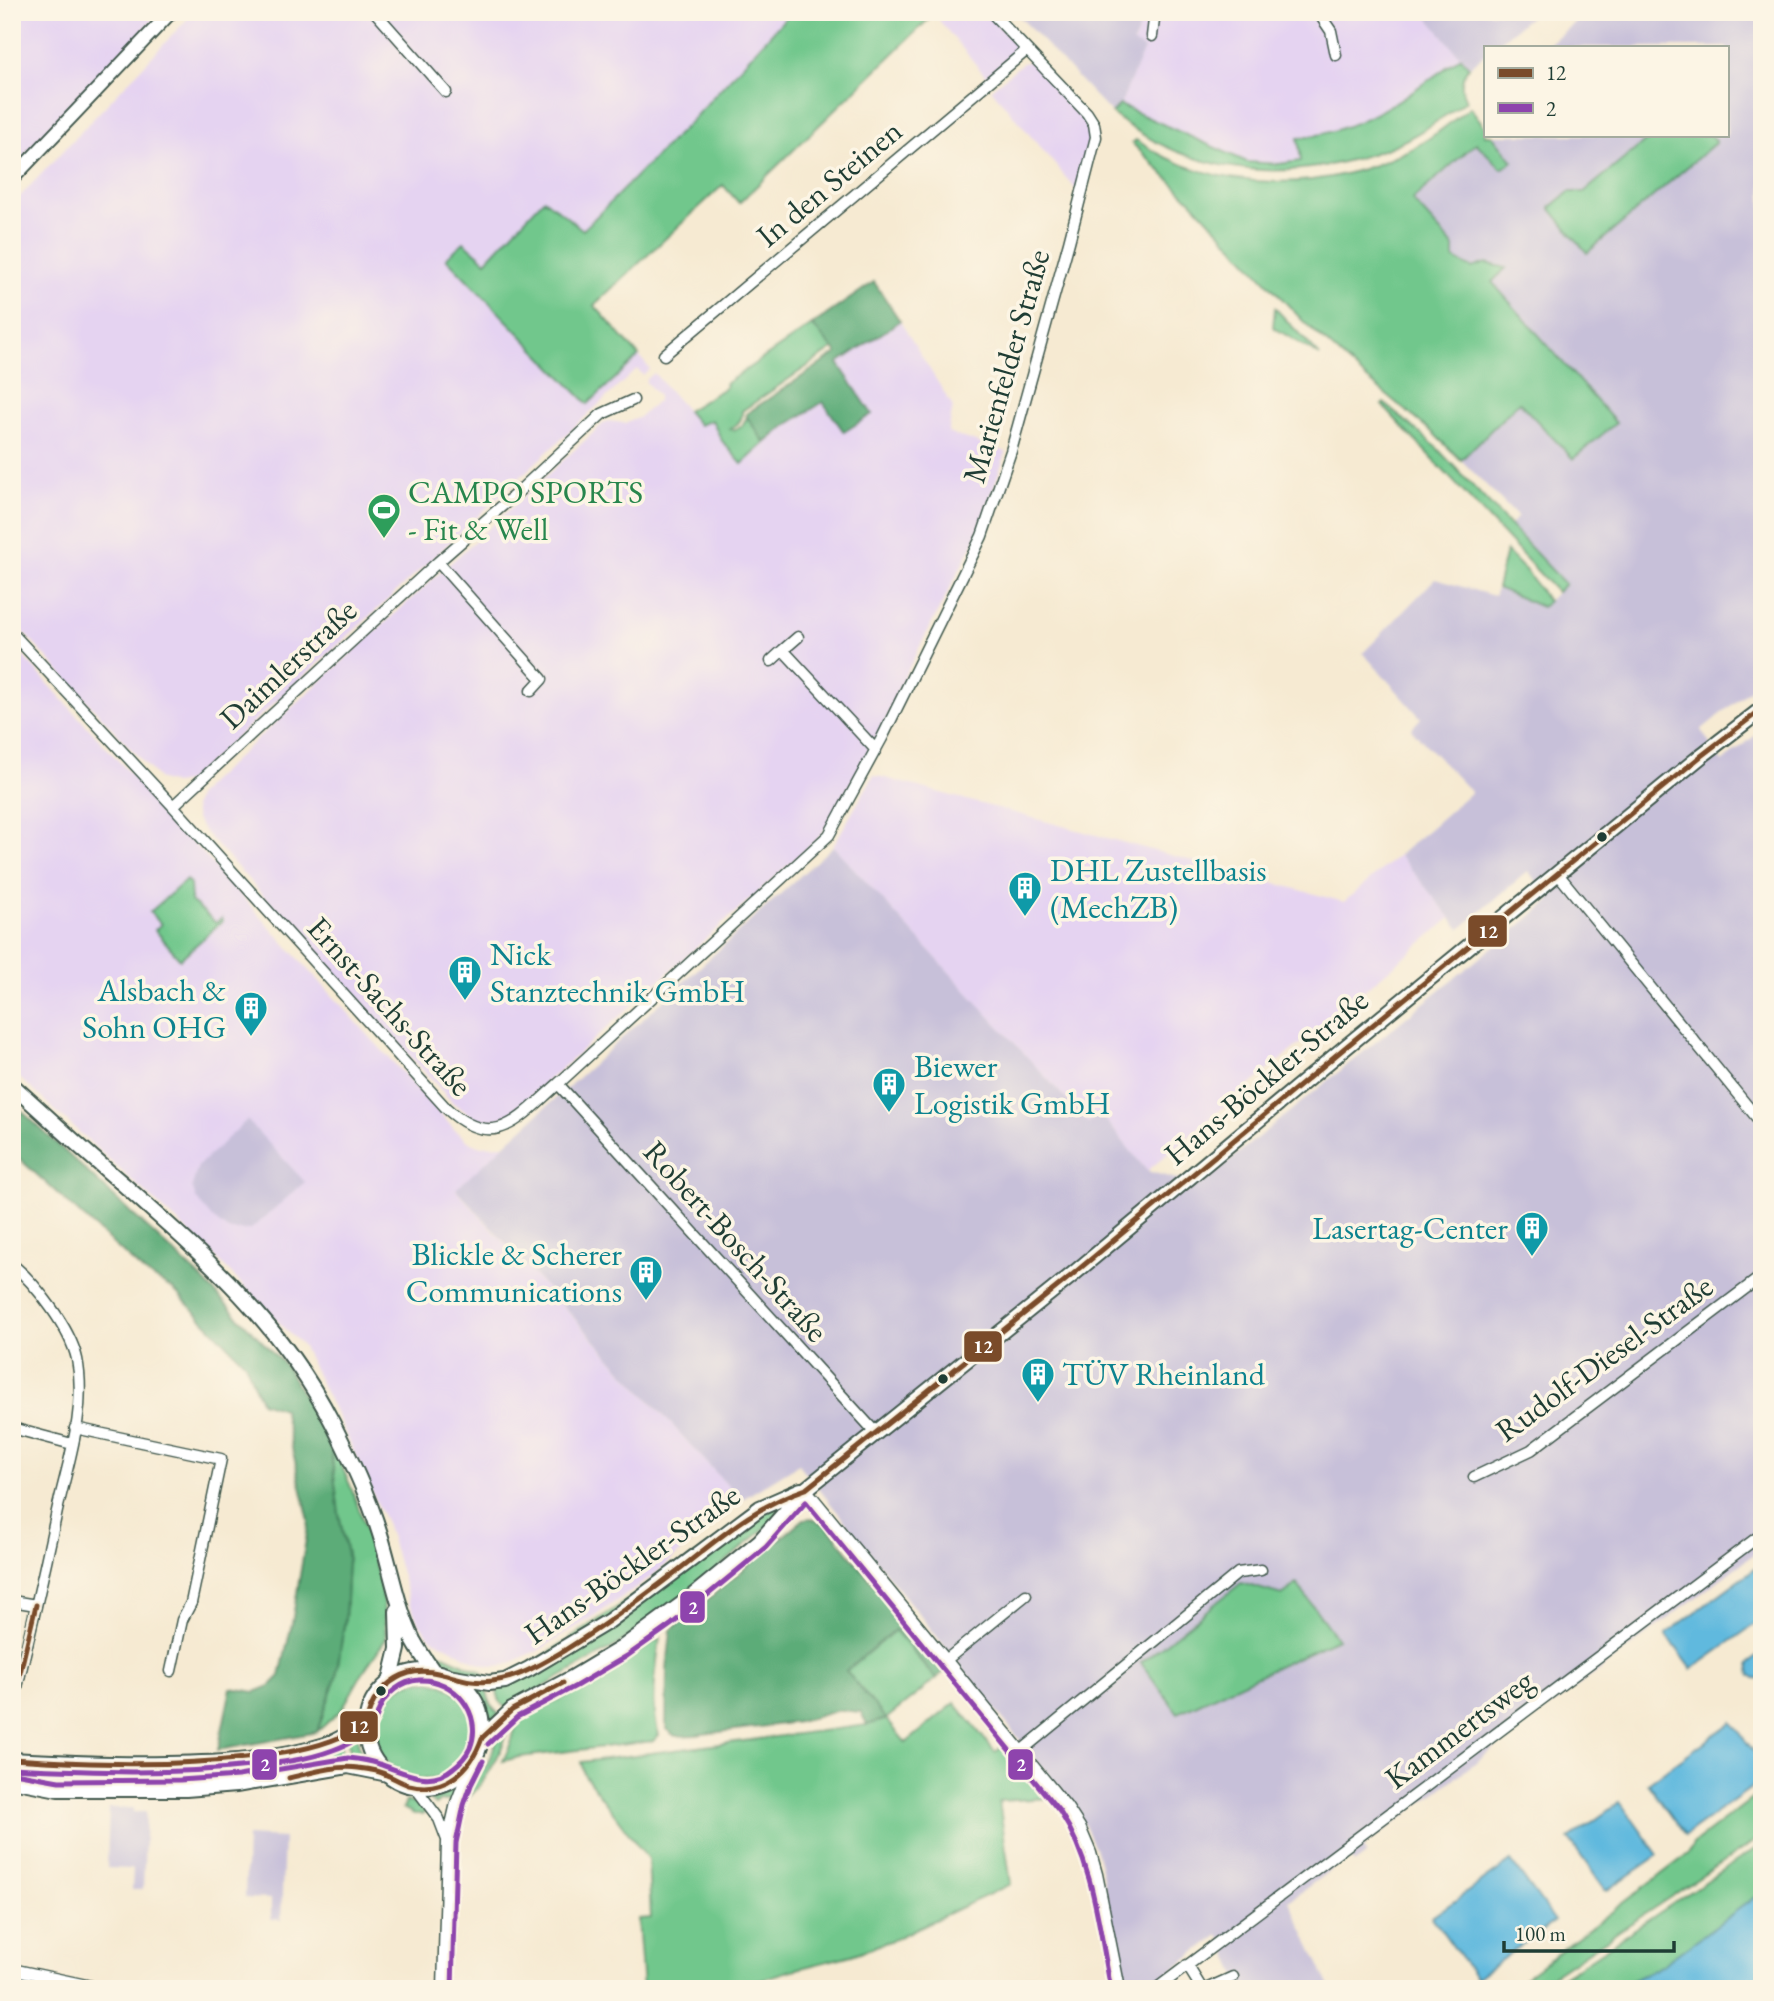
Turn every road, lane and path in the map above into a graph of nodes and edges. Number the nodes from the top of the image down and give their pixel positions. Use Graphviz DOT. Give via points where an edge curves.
graph roads {
  1 [pos="171,12"];
  2 [pos="374,12"];
  3 [pos="991,12"];
  4 [pos="1155,12"];
  5 [pos="1318,12"];
  6 [pos="1152,36"];
  7 [pos="1027,50"];
  8 [pos="1336,55"];
  9 [pos="446,92"];
  10 [pos="12,179"];
  11 [pos="664,355"];
  12 [pos="633,400"];
  13 [pos="438,562"];
  14 [pos="12,633"];
  15 [pos="798,637"];
  16 [pos="783,650"];
  17 [pos="771,661"];
  18 [pos="531,691"];
  19 [pos="1762,709"];
  20 [pos="876,750"];
  21 [pos="173,806"];
  22 [pos="829,835"];
  23 [pos="1558,874"];
  24 [pos="558,1084"];
  25 [pos="12,1085"];
  26 [pos="1762,1124"];
  27 [pos="12,1264"];
  28 [pos="1762,1276"];
  29 [pos="12,1428"];
  30 [pos="75,1428"];
  31 [pos="876,1433"];
  32 [pos="72,1444"];
  33 [pos="1474,1478"];
  34 [pos="806,1489"];
  35 [pos="1762,1534"];
  36 [pos="1261,1570"];
  37 [pos="396,1595"];
  38 [pos="1026,1595"];
  39 [pos="12,1601"];
  40 [pos="36,1605"];
  41 [pos="946,1660"];
  42 [pos="171,1671"];
  43 [pos="441,1674"];
  44 [pos="390,1682"];
  45 [pos="12,1708"];
  46 [pos="367,1720"];
  47 [pos="482,1738"];
  48 [pos="1021,1751"];
  49 [pos="12,1759"];
  50 [pos="470,1766"];
  51 [pos="388,1775"];
  52 [pos="12,1781"];
  53 [pos="415,1787"];
  54 [pos="447,1842"];
  55 [pos="1187,1965"];
  56 [pos="12,1969"];
  57 [pos="1233,1977"];
  58 [pos="106,1989"];
  59 [pos="443,1989"];
  60 [pos="1120,1989"];
  61 [pos="1156,1989"];
  62 [pos="1204,1989"];
  1 -- 10 [label="street"];
  2 -- 9 [label="street"];
  3 -- 7 [label="street, Marienfelder Straße"];
  4 -- 6 [label="street"];
  5 -- 8 [label="street" via="1331,32"];
  7 -- 11 [label="street, In den Steinen"];
  7 -- 20 [label="street, Marienfelder Straße" via="1087,113 1094,124 1094,151 997,496 966,572"];
  12 -- 13 [label="street, Daimlerstraße" via="602,414"];
  13 -- 18 [label="street" via="542,679"];
  13 -- 21 [label="street, Daimlerstraße"];
  14 -- 21 [label="street, Ernst-Sachs-Straße"];
  15 -- 16 [label="street"];
  16 -- 17 [label="street"];
  16 -- 20 [label="street"];
  19 -- 23 [label="main road, Hans-Böckler-Straße"];
  20 -- 22 [label="street, Marienfelder Straße"];
  21 -- 24 [label="street, Ernst-Sachs-Straße" via="459,1120 483,1130 509,1125"];
  22 -- 24 [label="street, Ernst-Sachs-Straße"];
  23 -- 26 [label="street"];
  23 -- 31 [label="main road, Hans-Böckler-Straße"];
  24 -- 31 [label="street, Robert-Bosch-Straße"];
  25 -- 37 [label="main road" via="201,1253 287,1350 355,1469"];
  27 -- 30 [label="street" via="50,1306 72,1343 80,1376"];
  28 -- 33 [label="street, Rudolf-Diesel-Straße" via="1531,1450"];
  29 -- 32 [label="street"];
  30 -- 32 [label="street"];
  30 -- 42 [label="street" via="221,1459 191,1603 182,1620"];
  31 -- 34 [label="main road, Hans-Böckler-Straße"];
  32 -- 40 [label="street"];
  34 -- 41 [label="street"];
  34 -- 43 [label="main road, Hans-Böckler-Straße" via="760,1508 609,1621 529,1669 489,1683"];
  34 -- 47 [label="main road, Hans-Böckler-Straße" via="760,1541 666,1617 622,1648 512,1710"];
  35 -- 55 [label="street, Kammertsweg"];
  36 -- 48 [label="street" via="1238,1573"];
  37 -- 43 [label="main road" via="413,1640"];
  37 -- 44 [label="main road" via="398,1649"];
  38 -- 41 [label="street"];
  39 -- 40 [label="street"];
  40 -- 45 [label="street"];
  41 -- 48 [label="street"];
  43 -- 44 [label="main road" via="411,1672"];
  43 -- 47 [label="main road" via="467,1689 475,1701"];
  44 -- 46 [label="main road" via="374,1699"];
  46 -- 49 [label="street" via="327,1743 214,1762 89,1764"];
  46 -- 51 [label="main road" via="370,1750"];
  47 -- 50 [label="main road"];
  48 -- 60 [label="street" via="1067,1807 1091,1853"];
  50 -- 53 [label="main road" via="445,1784"];
  50 -- 54 [label="street"];
  51 -- 52 [label="street" via="348,1767 186,1790 58,1790"];
  51 -- 53 [label="main road"];
  53 -- 54 [label="street" via="439,1819"];
  54 -- 59 [label="street"];
  55 -- 61 [label="street, Kammertsweg"];
  55 -- 62 [label="street"];
  56 -- 58 [label="street"];
  57 -- 62 [label="street"];
}
